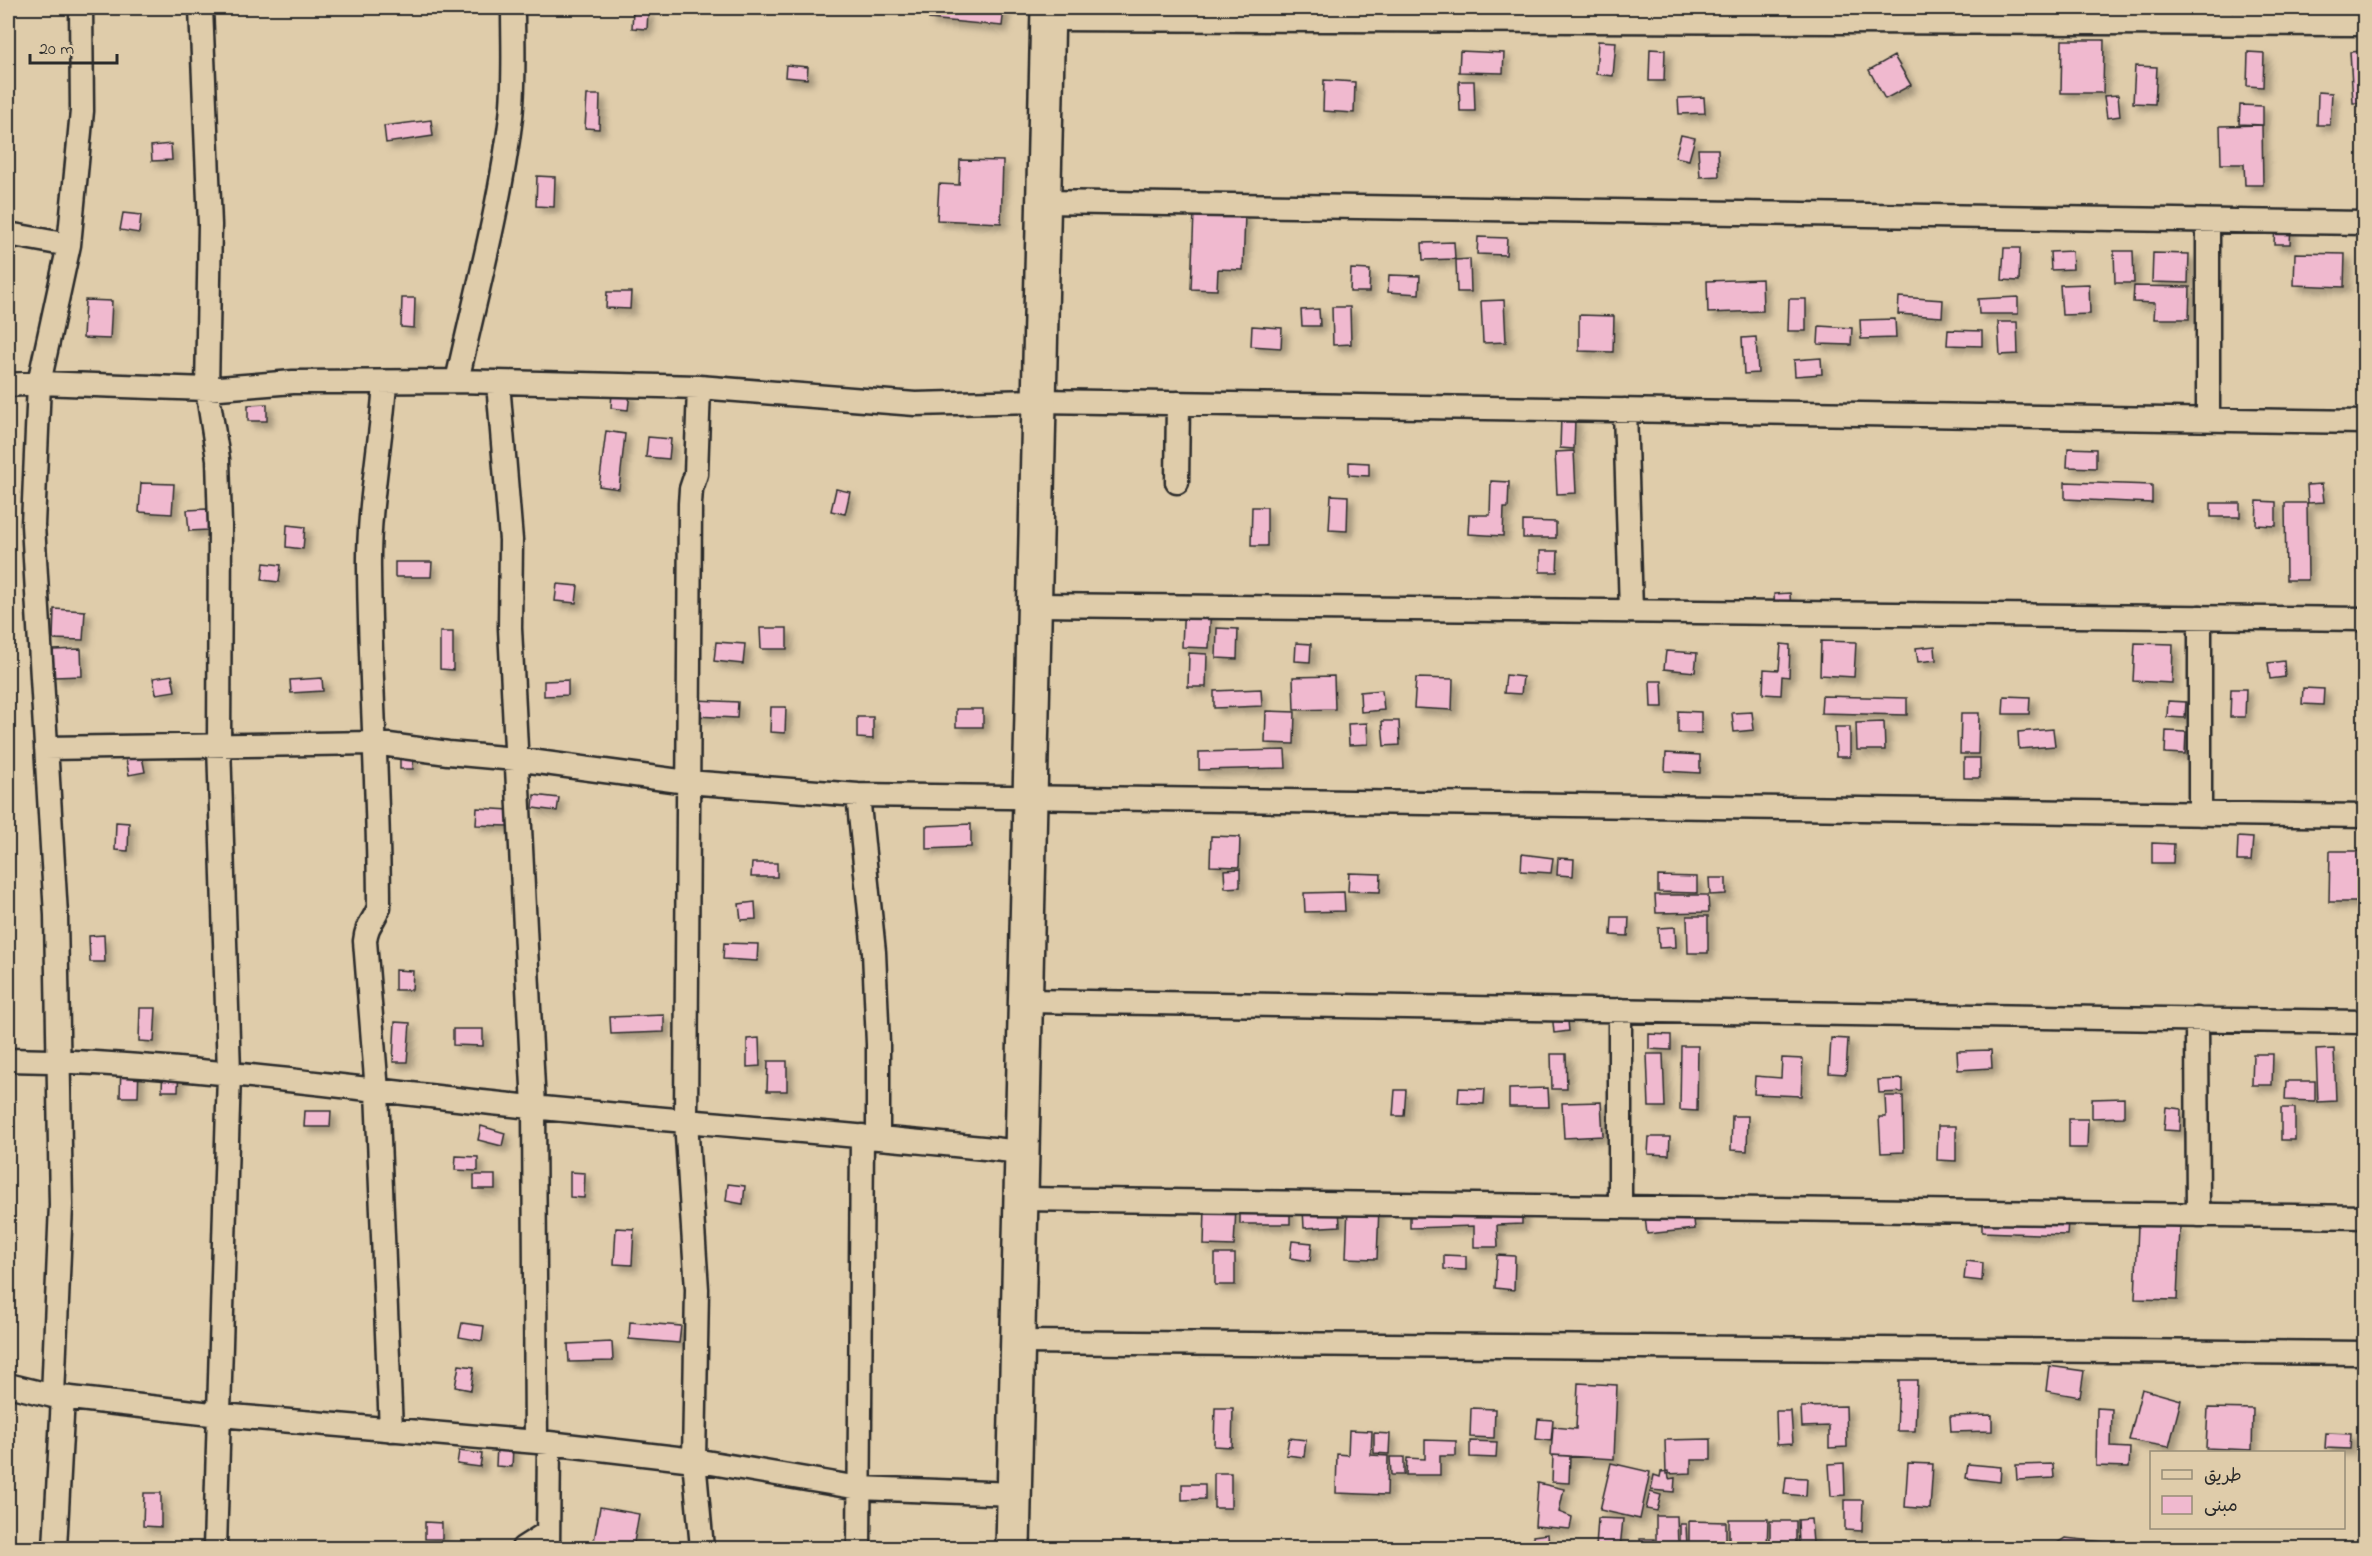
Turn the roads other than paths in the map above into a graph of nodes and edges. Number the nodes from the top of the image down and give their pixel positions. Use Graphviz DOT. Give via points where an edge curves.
graph roads {
  1 [pos="81,8"];
  2 [pos="201,8"];
  3 [pos="513,8"];
  4 [pos="1048,13"];
  5 [pos="1539,14"];
  6 [pos="2364,24"];
  7 [pos="1044,202"];
  8 [pos="2208,221"];
  9 [pos="2364,223"];
  10 [pos="8,234"];
  11 [pos="69,245"];
  12 [pos="457,381"];
  13 [pos="39,383"];
  14 [pos="385,383"];
  15 [pos="498,383"];
  16 [pos="8,385"];
  17 [pos="699,387"];
  18 [pos="207,389"];
  19 [pos="1039,401"];
  20 [pos="1178,403"];
  21 [pos="1625,410"];
  22 [pos="2208,419"];
  23 [pos="2364,422"];
  24 [pos="1177,482"];
  25 [pos="1035,605"];
  26 [pos="1631,611"];
  27 [pos="2200,617"];
  28 [pos="2364,619"];
  29 [pos="374,743"];
  30 [pos="219,744"];
  31 [pos="46,748"];
  32 [pos="515,759"];
  33 [pos="687,782"];
  34 [pos="858,795"];
  35 [pos="1030,799"];
  36 [pos="2200,814"];
  37 [pos="2364,816"];
  38 [pos="1026,1001"];
  39 [pos="1620,1010"];
  40 [pos="2197,1019"];
  41 [pos="2364,1022"];
  42 [pos="8,1060"];
  43 [pos="59,1061"];
  44 [pos="229,1072"];
  45 [pos="377,1091"];
  46 [pos="534,1107"];
  47 [pos="686,1121"];
  48 [pos="870,1136"];
  49 [pos="1022,1152"];
  50 [pos="1021,1199"];
  51 [pos="1620,1207"];
  52 [pos="2198,1215"];
  53 [pos="2364,1217"];
  54 [pos="1018,1342"];
  55 [pos="2364,1353"];
  56 [pos="8,1385"];
  57 [pos="58,1396"];
  58 [pos="220,1415"];
  59 [pos="391,1430"];
  60 [pos="542,1442"];
  61 [pos="694,1460"];
  62 [pos="859,1488"];
  63 [pos="1014,1494"];
  64 [pos="548,1540"];
  65 [pos="55,1548"];
  66 [pos="215,1548"];
  67 [pos="523,1548"];
  68 [pos="702,1548"];
  69 [pos="860,1548"];
  70 [pos="1013,1548"];
  1 -- 11 [label="street" via="81,111"];
  2 -- 18 [label="street" via="210,225"];
  3 -- 12 [label="street" via="508,138 489,245"];
  4 -- 5 [label="street"];
  4 -- 7 [label="street"];
  5 -- 6 [label="street"];
  7 -- 8 [label="street"];
  7 -- 19 [label="street"];
  8 -- 9 [label="street"];
  8 -- 22 [label="street"];
  10 -- 11 [label="street"];
  11 -- 13 [label="street"];
  12 -- 14 [label="street"];
  12 -- 15 [label="street"];
  13 -- 16 [label="street"];
  13 -- 18 [label="street"];
  13 -- 31 [label="street" via="33,525"];
  14 -- 18 [label="street" via="293,382"];
  14 -- 29 [label="street" via="369,567"];
  15 -- 17 [label="street"];
  15 -- 32 [label="street" via="511,540"];
  17 -- 19 [label="street" via="915,404"];
  17 -- 33 [label="street" via="696,474 690,504"];
  18 -- 30 [label="street" via="219,481"];
  19 -- 20 [label="street"];
  19 -- 25 [label="street"];
  20 -- 21 [label="street"];
  20 -- 24 [label="street"];
  21 -- 22 [label="street"];
  21 -- 26 [label="street"];
  22 -- 23 [label="street"];
  25 -- 26 [label="street"];
  25 -- 35 [label="street"];
  26 -- 27 [label="street"];
  27 -- 28 [label="street"];
  27 -- 36 [label="street"];
  29 -- 30 [label="street"];
  29 -- 32 [label="street"];
  29 -- 45 [label="street" via="379,908 369,922 365,941"];
  30 -- 31 [label="street"];
  30 -- 44 [label="street"];
  31 -- 43 [label="street" via="56,915"];
  32 -- 33 [label="street"];
  32 -- 46 [label="street"];
  33 -- 34 [label="street"];
  33 -- 47 [label="street"];
  34 -- 35 [label="street"];
  34 -- 48 [label="street" via="874,952 878,1044"];
  35 -- 36 [label="street"];
  35 -- 38 [label="street"];
  36 -- 37 [label="street"];
  38 -- 39 [label="street"];
  38 -- 49 [label="street"];
  39 -- 40 [label="street"];
  39 -- 51 [label="street"];
  40 -- 41 [label="street"];
  40 -- 52 [label="street"];
  42 -- 43 [label="street"];
  43 -- 44 [label="street"];
  43 -- 57 [label="street"];
  44 -- 45 [label="street"];
  44 -- 58 [label="street"];
  45 -- 46 [label="street"];
  45 -- 59 [label="street"];
  46 -- 47 [label="street"];
  46 -- 60 [label="street"];
  47 -- 48 [label="street"];
  47 -- 61 [label="street" via="697,1289"];
  48 -- 49 [label="street"];
  48 -- 62 [label="street"];
  49 -- 50 [label="street"];
  50 -- 51 [label="street"];
  50 -- 54 [label="street"];
  51 -- 52 [label="street"];
  52 -- 53 [label="street"];
  54 -- 55 [label="street"];
  54 -- 63 [label="street"];
  56 -- 57 [label="street"];
  57 -- 58 [label="street"];
  57 -- 65 [label="street"];
  58 -- 59 [label="street"];
  58 -- 66 [label="street"];
  59 -- 60 [label="street"];
  60 -- 61 [label="street"];
  60 -- 64 [label="street"];
  61 -- 62 [label="street"];
  61 -- 68 [label="street"];
  62 -- 63 [label="street"];
  62 -- 69 [label="street"];
  63 -- 70 [label="street"];
  64 -- 67 [label="street"];
}
